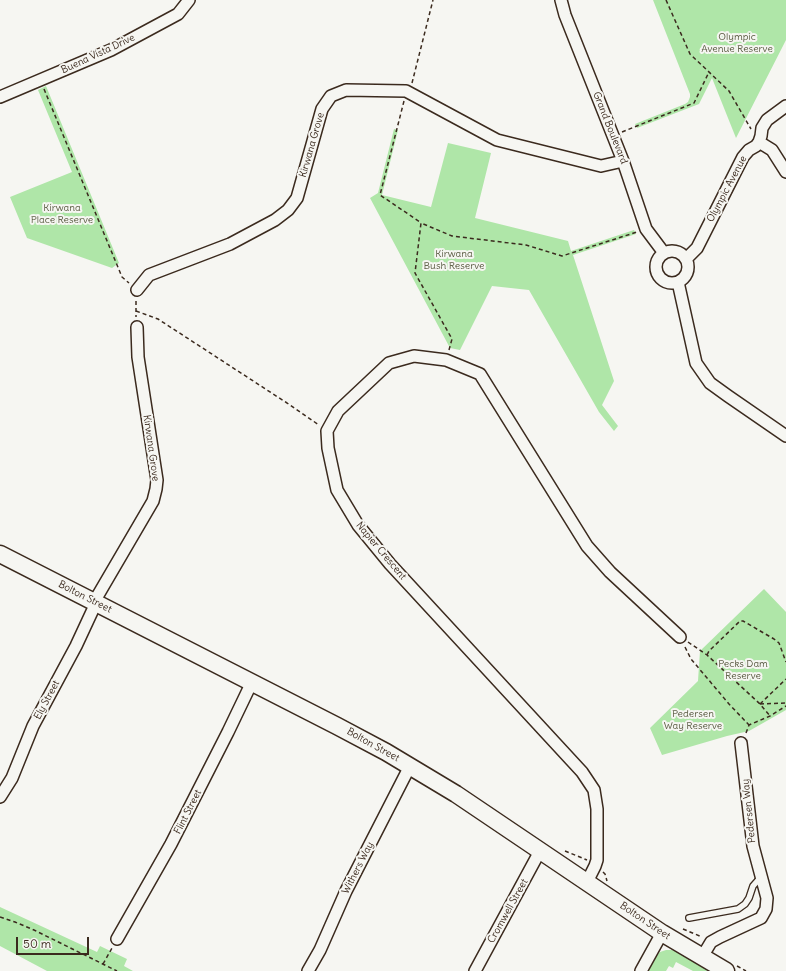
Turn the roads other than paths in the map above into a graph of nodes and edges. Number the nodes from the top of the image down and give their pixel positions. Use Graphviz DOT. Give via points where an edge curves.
graph roads {
  1 [pos="189,0"];
  2 [pos="561,0"];
  3 [pos="0,97"];
  4 [pos="786,106"];
  5 [pos="759,142"];
  6 [pos="623,161"];
  7 [pos="786,172"];
  8 [pos="664,252"];
  9 [pos="686,258"];
  10 [pos="678,282"];
  11 [pos="136,290"];
  12 [pos="137,327"];
  13 [pos="786,436"];
  14 [pos="0,554"];
  15 [pos="95,603"];
  16 [pos="680,636"];
  17 [pos="252,682"];
  18 [pos="741,743"];
  19 [pos="410,766"];
  20 [pos="0,797"];
  21 [pos="540,851"];
  22 [pos="762,877"];
  23 [pos="587,882"];
  24 [pos="690,918"];
  25 [pos="662,933"];
  26 [pos="117,939"];
  27 [pos="702,957"];
  28 [pos="308,971"];
  29 [pos="474,971"];
  30 [pos="641,971"];
  31 [pos="726,971"];
  1 -- 3 [label="street, Buena Vista Drive" via="178,14 111,50"];
  2 -- 6 [label="street, Grand Boulevard"];
  4 -- 5 [label="street, Olympic Avenue" via="767,120"];
  5 -- 7 [label="street" via="772,150"];
  5 -- 9 [label="street, Olympic Avenue" via="743,157 697,248"];
  6 -- 8 [label="street, Grand Boulevard" via="646,229"];
  6 -- 11 [label="street, Kirwana Grove" via="601,166 497,140 406,91 346,90 331,96 322,109 297,198 288,210 275,220 230,244 150,276"];
  8 -- 9 [label="street" via="680,253"];
  8 -- 10 [label="street" via="656,266 658,273 662,280"];
  9 -- 10 [label="street" via="688,267 685,276"];
  10 -- 13 [label="street" via="696,362 710,383"];
  12 -- 15 [label="street, Kirwana Grove" via="138,357 157,480 156,489 153,501"];
  14 -- 15 [label="main road, Bolton Street"];
  15 -- 17 [label="main road, Bolton Street"];
  15 -- 20 [label="street, Ely Street" via="76,646 33,726 12,778"];
  16 -- 23 [label="street, Napier Crescent" via="610,572 587,546 480,374 446,360 414,356 389,364 338,411 327,431 328,448 337,490 358,525 390,564 582,772 594,790 597,809 597,860"];
  17 -- 19 [label="main road, Bolton Street"];
  17 -- 26 [label="street, Flint Street" via="171,844"];
  18 -- 22 [label="street, Pedersen Way" via="753,846"];
  19 -- 21 [label="main road, Bolton Street"];
  19 -- 28 [label="street, Withers Way"];
  21 -- 23 [label="main road, Bolton Street"];
  21 -- 29 [label="street, Cromwell Street"];
  22 -- 24 [label="lane" via="753,886 745,904 738,909"];
  22 -- 27 [label="street, Pedersen Way" via="767,898 766,909 761,918 711,942"];
  23 -- 25 [label="main road, Bolton Street"];
  25 -- 27 [label="main road, Bolton Street"];
  25 -- 30 [label="street"];
  27 -- 31 [label="main road, Bolton Street"];
}
